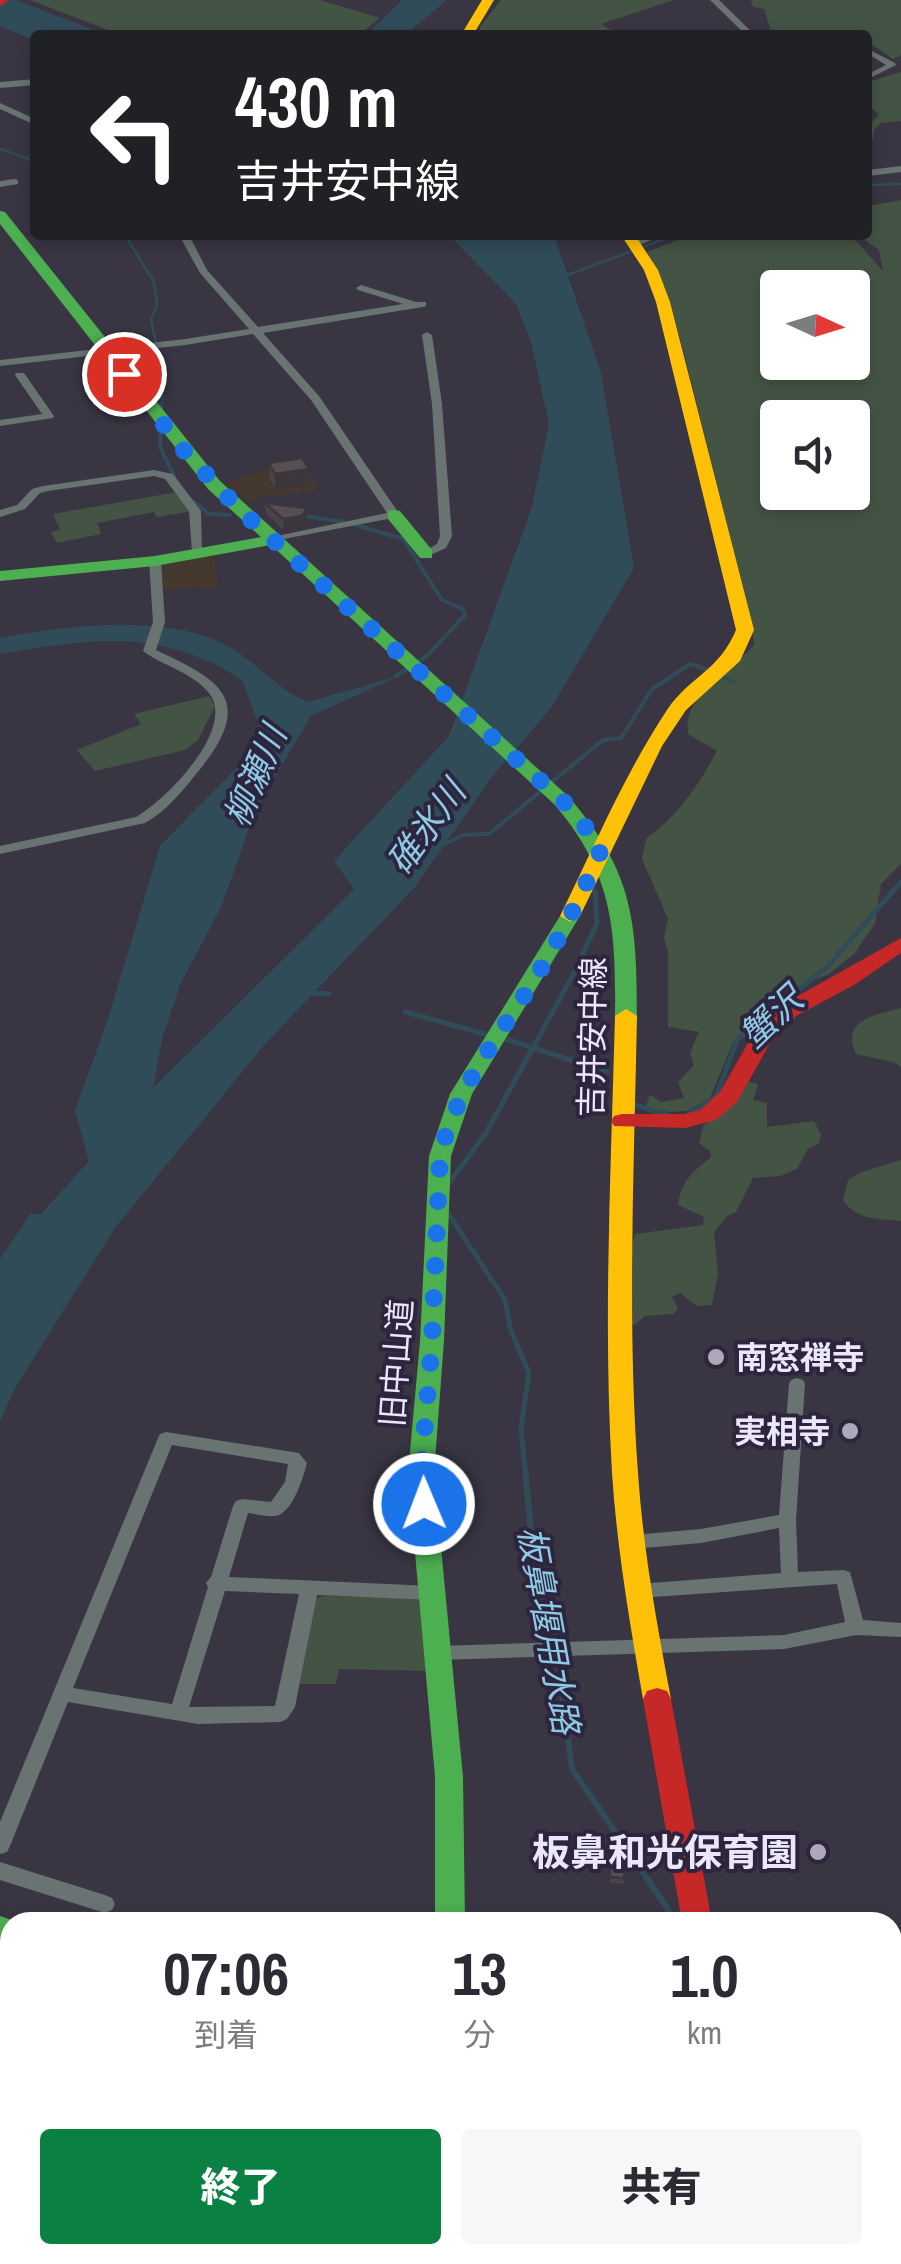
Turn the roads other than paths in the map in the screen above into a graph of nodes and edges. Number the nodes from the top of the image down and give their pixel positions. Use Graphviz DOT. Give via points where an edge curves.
graph roads {
  1 [pos="488,0"];
  2 [pos="714,0"];
  3 [pos="471,30"];
  4 [pos="746,30"];
  5 [pos="872,54"];
  6 [pos="872,75"];
  7 [pos="30,82"];
  8 [pos="0,85"];
  9 [pos="0,106"];
  10 [pos="30,120"];
  11 [pos="901,169"];
  12 [pos="872,171"];
  13 [pos="15,182"];
  14 [pos="0,184"];
  15 [pos="0,215"];
  16 [pos="187,240"];
  17 [pos="634,245"];
  18 [pos="361,288"];
  19 [pos="257,330"];
  20 [pos="426,335"];
  21 [pos="105,349"];
  22 [pos="3,359"];
  23 [pos="20,375"];
  24 [pos="0,422"];
  25 [pos="0,514"];
  26 [pos="394,515"];
  27 [pos="272,540"];
  28 [pos="198,554"];
  29 [pos="426,554"];
  30 [pos="155,561"];
  31 [pos="0,576"];
  32 [pos="602,847"];
  33 [pos="0,850"];
  34 [pos="901,944"];
  35 [pos="622,1121"];
  36 [pos="798,1384"];
  37 [pos="787,1520"];
  38 [pos="632,1542"];
  39 [pos="790,1579"];
  40 [pos="215,1583"];
  41 [pos="308,1590"];
  42 [pos="638,1591"];
  43 [pos="432,1594"];
  44 [pos="855,1624"];
  45 [pos="901,1630"];
  46 [pos="648,1645"];
  47 [pos="438,1653"];
  48 [pos="62,1694"];
  49 [pos="178,1712"];
  50 [pos="0,1846"];
  51 [pos="0,1870"];
  52 [pos="105,1904"];
  53 [pos="450,1912"];
  54 [pos="695,1912"];
  1 -- 3 [label="street"];
  2 -- 4 [label="street"];
  5 -- 6 [label="street" via="892,66"];
  7 -- 8 [label="street"];
  9 -- 10 [label="street"];
  11 -- 12 [label="street"];
  13 -- 14 [label="street"];
  15 -- 21 [label="street, 吉井安中線"];
  16 -- 19 [label="street" via="203,272"];
  17 -- 32 [label="street, 旧中山道" via="663,302 744,630 734,657 672,716"];
  18 -- 19 [label="street" via="419,305"];
  19 -- 21 [label="street"];
  19 -- 26 [label="street" via="315,398"];
  20 -- 29 [label="street" via="446,536"];
  21 -- 22 [label="street"];
  21 -- 27 [label="street, 吉井安中線" via="186,453"];
  23 -- 24 [label="street" via="49,416"];
  25 -- 28 [label="street" via="21,507 36,490 169,476 196,511"];
  26 -- 27 [label="street"];
  26 -- 29 [label="street"];
  27 -- 28 [label="street"];
  27 -- 32 [label="street, 吉井安中線" via="566,804"];
  28 -- 30 [label="street"];
  30 -- 31 [label="street"];
  30 -- 33 [label="street" via="158,624 149,652 191,671 216,692 222,734 156,812"];
  32 -- 35 [label="street, 吉井安中線" via="628,932"];
  32 -- 43 [label="street, 旧中山道" via="580,900 461,1094 440,1156 421,1474"];
  34 -- 35 [label="street" via="788,1011 760,1041 729,1097 708,1115"];
  35 -- 38 [label="street, 吉井安中線" via="620,1358"];
  36 -- 37 [label="street"];
  37 -- 38 [label="street"];
  37 -- 39 [label="street"];
  38 -- 42 [label="street, 吉井安中線"];
  39 -- 42 [label="street"];
  39 -- 44 [label="street" via="844,1577"];
  40 -- 41 [label="street"];
  40 -- 48 [label="street" via="242,1506 275,1509 298,1463 170,1436"];
  40 -- 49 [label="street"];
  41 -- 43 [label="street"];
  41 -- 49 [label="street" via="280,1714"];
  42 -- 46 [label="street, 吉井安中線"];
  43 -- 47 [label="street, 旧中山道"];
  44 -- 45 [label="street"];
  44 -- 46 [label="street" via="784,1642"];
  46 -- 47 [label="street"];
  46 -- 54 [label="street, 吉井安中線"];
  47 -- 53 [label="street, 旧中山道" via="450,1777"];
  48 -- 49 [label="street"];
  48 -- 50 [label="street"];
  51 -- 52 [label="street"];
}
